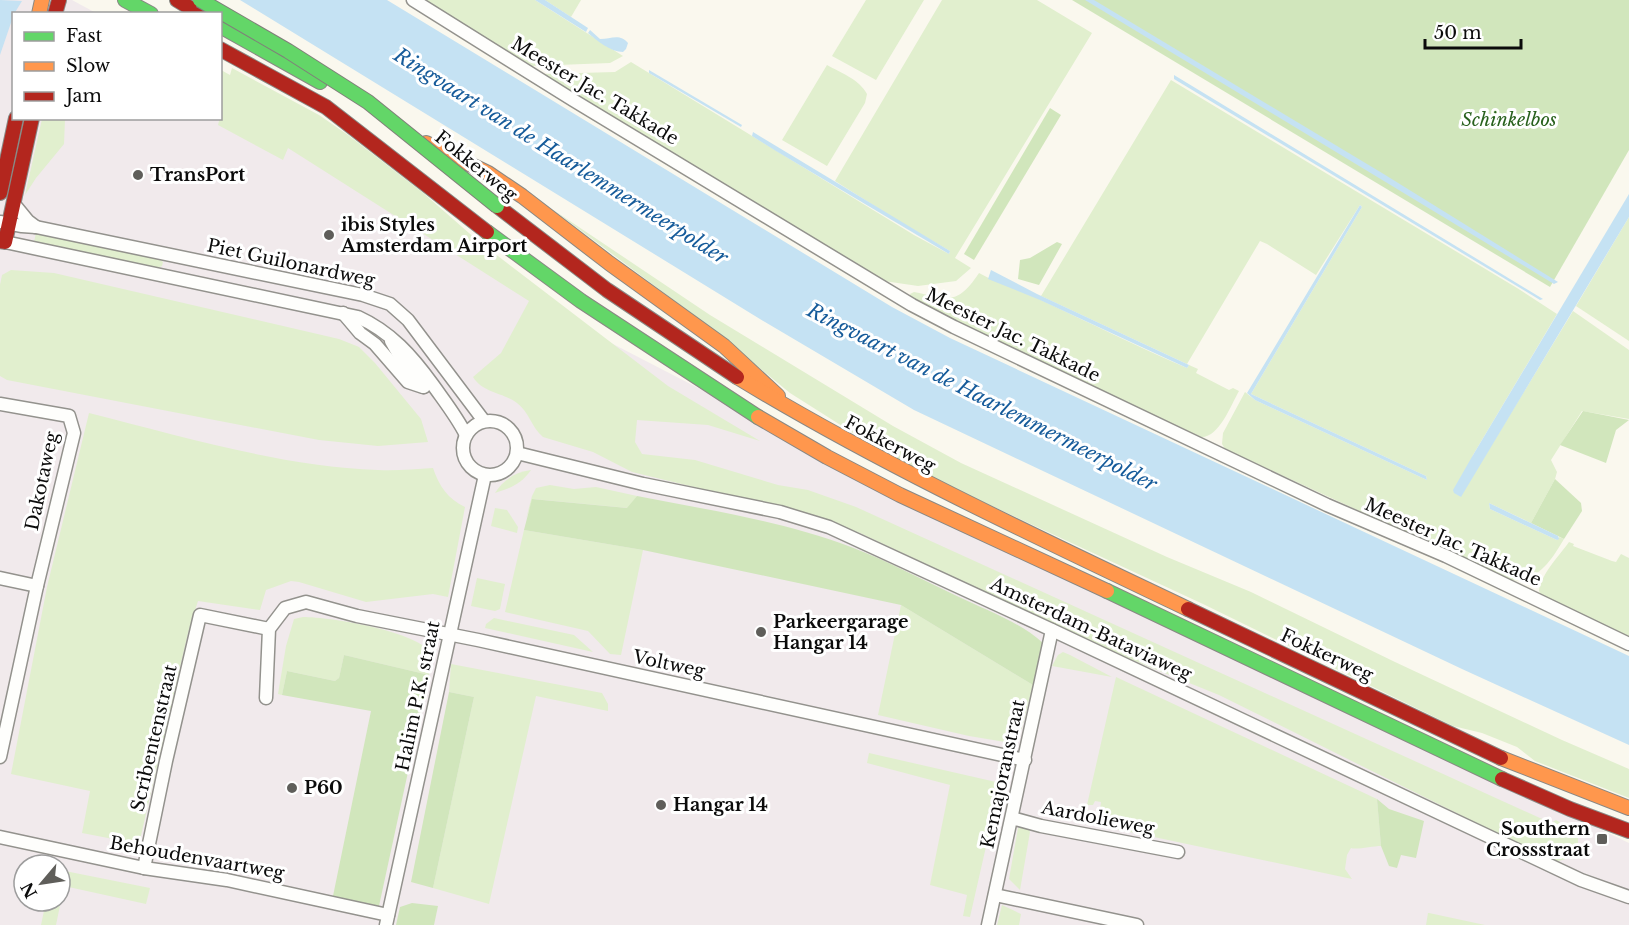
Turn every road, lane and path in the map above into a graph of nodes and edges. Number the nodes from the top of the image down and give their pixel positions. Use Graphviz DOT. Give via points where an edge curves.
graph roads {
  1 [pos="124,0"];
  2 [pos="177,0"];
  3 [pos="200,0"];
  4 [pos="413,0"];
  5 [pos="147,12"];
  6 [pos="197,12"];
  7 [pos="221,12"];
  8 [pos="222,13"];
  9 [pos="222,27"];
  10 [pos="222,50"];
  11 [pos="16,120"];
  12 [pos="32,120"];
  13 [pos="0,193"];
  14 [pos="14,204"];
  15 [pos="5,222"];
  16 [pos="36,227"];
  17 [pos="2,241"];
  18 [pos="343,313"];
  19 [pos="387,335"];
  20 [pos="423,387"];
  21 [pos="438,392"];
  22 [pos="0,404"];
  23 [pos="792,411"];
  24 [pos="484,421"];
  25 [pos="466,435"];
  26 [pos="517,453"];
  27 [pos="485,475"];
  28 [pos="0,578"];
  29 [pos="37,586"];
  30 [pos="269,629"];
  31 [pos="1052,630"];
  32 [pos="450,634"];
  33 [pos="1629,644"];
  34 [pos="266,698"];
  35 [pos="0,757"];
  36 [pos="1025,760"];
  37 [pos="1629,808"];
  38 [pos="1012,818"];
  39 [pos="1629,831"];
  40 [pos="0,837"];
  41 [pos="1178,852"];
  42 [pos="144,868"];
  43 [pos="995,895"];
  44 [pos="1629,897"];
  45 [pos="387,920"];
  46 [pos="988,925"];
  47 [pos="1137,925"];
  1 -- 5 [label="main road"];
  2 -- 6 [label="main road"];
  3 -- 7 [label="main road, Fokkerweg, bridge"];
  4 -- 33 [label="street, Meester Jac. Takkade" via="912,305"];
  8 -- 23 [label="main road, Fokkerweg, bridge" via="368,102 619,300"];
  9 -- 23 [label="main road" via="417,139 506,185 756,372"];
  10 -- 39 [label="main road, Fokkerweg" via="326,107 581,301 744,409 827,457 1507,781"];
  11 -- 13 [label="main road"];
  12 -- 14 [label="main road"];
  14 -- 15 [label="main road"];
  14 -- 16 [label="street"];
  15 -- 16 [label="street, Piet Guilonardweg"];
  15 -- 17 [label="main road"];
  16 -- 24 [label="street, Piet Guilonardweg" via="363,295 390,304 408,320"];
  17 -- 18 [label="street, Piet Guilonardweg"];
  18 -- 19 [label="street, Piet Guilonardweg" via="373,324"];
  18 -- 20 [label="street" via="408,382"];
  19 -- 20 [label="street, Piet Guilonardweg"];
  19 -- 21 [label="street, Piet Guilonardweg" via="411,355"];
  20 -- 21 [label="street"];
  21 -- 25 [label="street, Piet Guilonardweg"];
  22 -- 29 [label="street, Dakotaweg" via="69,416 74,433"];
  23 -- 37 [label="main road, Fokkerweg" via="961,501 1513,764"];
  24 -- 25 [label="street"];
  24 -- 26 [label="street" via="506,426 517,443"];
  25 -- 27 [label="street" via="463,445 468,464"];
  26 -- 27 [label="street" via="505,471"];
  26 -- 31 [label="street, Amsterdam-Bataviaweg" via="780,512 829,527"];
  27 -- 32 [label="street, Halim P.K. straat"];
  28 -- 29 [label="street"];
  29 -- 35 [label="street"];
  30 -- 32 [label="street, Voltweg" via="285,608 306,602"];
  30 -- 34 [label="street"];
  30 -- 42 [label="street, Scribentenstraat" via="200,615"];
  31 -- 36 [label="street, Kemajoranstraat"];
  31 -- 44 [label="street, Amsterdam-Bataviaweg" via="1581,880"];
  32 -- 36 [label="street, Voltweg"];
  32 -- 45 [label="street, Halim P.K. straat"];
  36 -- 38 [label="street, Kemajoranstraat"];
  38 -- 41 [label="street, Aardolieweg"];
  38 -- 43 [label="street, Kemajoranstraat"];
  40 -- 42 [label="street, Behoudenvaartweg"];
  42 -- 45 [label="street, Behoudenvaartweg" via="228,880"];
  43 -- 46 [label="street, Kemajoranstraat"];
  43 -- 47 [label="street"];
}
